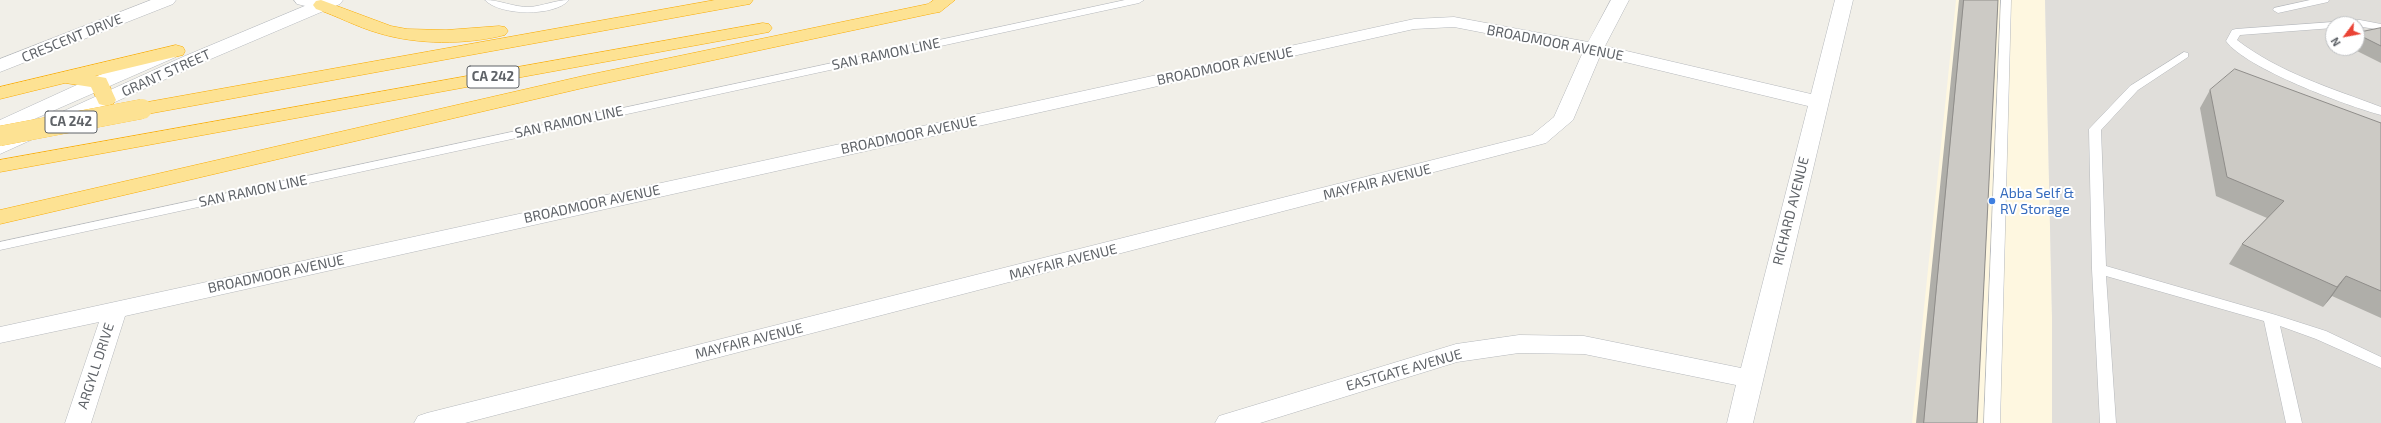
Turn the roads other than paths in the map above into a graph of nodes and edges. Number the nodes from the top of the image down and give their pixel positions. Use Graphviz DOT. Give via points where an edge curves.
graph roads {
  1 [pos="167,0"];
  2 [pos="302,0"];
  3 [pos="490,0"];
  4 [pos="564,0"];
  5 [pos="681,0"];
  6 [pos="744,0"];
  7 [pos="921,0"];
  8 [pos="946,0"];
  9 [pos="1139,0"];
  10 [pos="1620,0"];
  11 [pos="1844,0"];
  12 [pos="2006,0"];
  13 [pos="2324,0"];
  14 [pos="328,2"];
  15 [pos="2278,10"];
  16 [pos="2365,24"];
  17 [pos="2325,25"];
  18 [pos="2381,27"];
  19 [pos="1594,49"];
  20 [pos="176,51"];
  21 [pos="2184,55"];
  22 [pos="0,66"];
  23 [pos="61,79"];
  24 [pos="103,91"];
  25 [pos="0,92"];
  26 [pos="1818,102"];
  27 [pos="2381,111"];
  28 [pos="0,128"];
  29 [pos="0,136"];
  30 [pos="0,148"];
  31 [pos="0,166"];
  32 [pos="0,217"];
  33 [pos="0,246"];
  34 [pos="2099,269"];
  35 [pos="115,309"];
  36 [pos="2271,318"];
  37 [pos="0,335"];
  38 [pos="2381,364"];
  39 [pos="1750,379"];
  40 [pos="78,423"];
  41 [pos="428,423"];
  42 [pos="1228,423"];
  43 [pos="1740,423"];
  44 [pos="1992,423"];
  45 [pos="2108,423"];
  46 [pos="2294,423"];
  1 -- 22 [label="street, CRESCENT DRIVE"];
  2 -- 14 [label="street"];
  2 -- 20 [label="street, GRANT STREET"];
  3 -- 4 [label="lane" via="520,11"];
  5 -- 14 [label="highway" via="458,35 394,32"];
  6 -- 29 [label="highway, CA 242, bridge"];
  7 -- 31 [label="highway, CA 242"];
  8 -- 32 [label="highway" via="934,8 748,46 378,128"];
  9 -- 33 [label="lane, SAN RAMON LINE"];
  10 -- 19 [label="street, MAYFAIR AVENUE"];
  11 -- 26 [label="street, RICHARD AVENUE"];
  12 -- 44 [label="lane"];
  13 -- 15 [label="lane"];
  14 -- 24 [label="street, GRANT STREET" via="192,60"];
  16 -- 18 [label="lane"];
  17 -- 27 [label="lane" via="2236,32 2231,41 2267,67"];
  19 -- 26 [label="street, BROADMOOR AVENUE"];
  19 -- 35 [label="street, BROADMOOR AVENUE" via="1454,22 1414,24"];
  19 -- 41 [label="street, MAYFAIR AVENUE" via="1563,120 1539,139"];
  20 -- 23 [label="highway"];
  20 -- 24 [label="street, GRANT STREET"];
  21 -- 34 [label="lane" via="2134,88 2095,129"];
  23 -- 24 [label="highway"];
  23 -- 25 [label="highway"];
  24 -- 28 [label="street, GRANT STREET"];
  24 -- 30 [label="street, GRANT STREET"];
  26 -- 39 [label="street, RICHARD AVENUE"];
  34 -- 36 [label="lane"];
  34 -- 45 [label="lane"];
  35 -- 37 [label="street, BROADMOOR AVENUE"];
  35 -- 40 [label="street, ARGYLL DRIVE"];
  36 -- 38 [label="lane" via="2321,335"];
  36 -- 46 [label="lane"];
  39 -- 42 [label="street, EASTGATE AVENUE" via="1584,345 1520,344 1456,353"];
  39 -- 43 [label="street, RICHARD AVENUE"];
}
